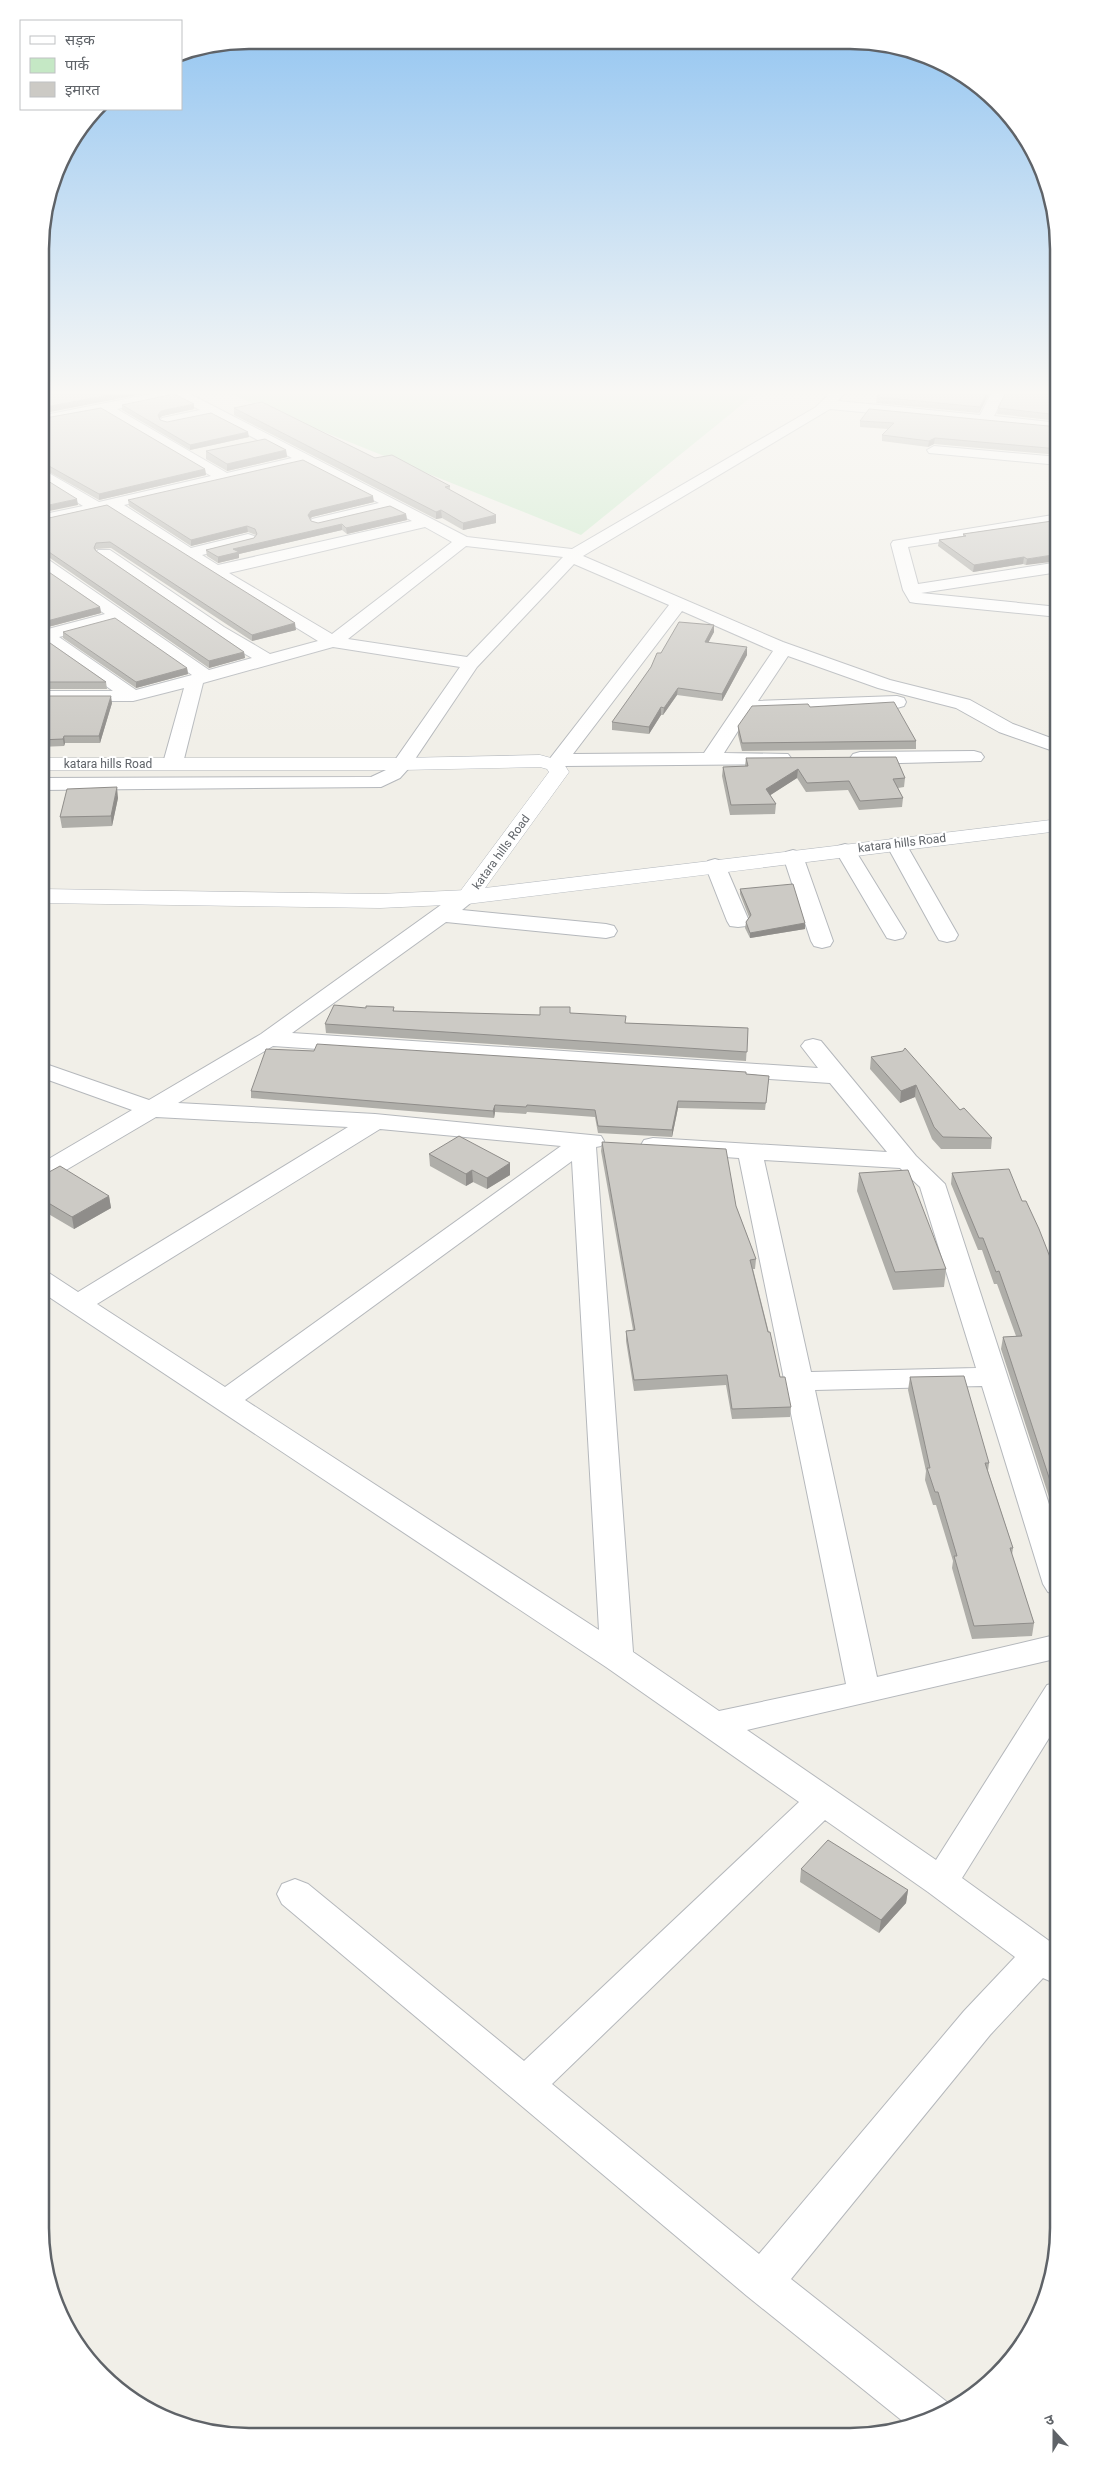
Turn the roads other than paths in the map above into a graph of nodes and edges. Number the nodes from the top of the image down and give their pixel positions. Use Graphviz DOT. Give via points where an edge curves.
graph roads {
  1 [pos="88,510"];
  2 [pos="110,510"];
  3 [pos="372,510"];
  4 [pos="401,510"];
  5 [pos="651,510"];
  6 [pos="49,518"];
  7 [pos="1050,520"];
  8 [pos="318,522"];
  9 [pos="427,522"];
  10 [pos="248,539"];
  11 [pos="463,541"];
  12 [pos="104,553"];
  13 [pos="188,554"];
  14 [pos="573,555"];
  15 [pos="49,568"];
  16 [pos="1050,568"];
  17 [pos="215,571"];
  18 [pos="68,582"];
  19 [pos="50,586"];
  20 [pos="911,590"];
  21 [pos="680,603"];
  22 [pos="1050,611"];
  23 [pos="117,616"];
  24 [pos="49,631"];
  25 [pos="49,638"];
  26 [pos="333,642"];
  27 [pos="784,648"];
  28 [pos="268,660"];
  29 [pos="471,663"];
  30 [pos="201,679"];
  31 [pos="49,696"];
  32 [pos="133,696"];
  33 [pos="897,702"];
  34 [pos="744,707"];
  35 [pos="1050,744"];
  36 [pos="974,757"];
  37 [pos="798,758"];
  38 [pos="837,758"];
  39 [pos="710,759"];
  40 [pos="557,762"];
  41 [pos="172,763"];
  42 [pos="49,764"];
  43 [pos="402,764"];
  44 [pos="49,784"];
  45 [pos="1050,826"];
  46 [pos="896,844"];
  47 [pos="845,850"];
  48 [pos="793,856"];
  49 [pos="715,865"];
  50 [pos="478,884"];
  51 [pos="49,896"];
  52 [pos="442,915"];
  53 [pos="738,921"];
  54 [pos="606,931"];
  55 [pos="894,933"];
  56 [pos="947,935"];
  57 [pos="822,941"];
  58 [pos="269,1039"];
  59 [pos="813,1046"];
  60 [pos="49,1072"];
  61 [pos="837,1076"];
  62 [pos="152,1110"];
  63 [pos="375,1122"];
  64 [pos="583,1140"];
  65 [pos="750,1151"];
  66 [pos="907,1161"];
  67 [pos="49,1170"];
  68 [pos="49,1284"];
  69 [pos="78,1304"];
  70 [pos="993,1378"];
  71 [pos="798,1381"];
  72 [pos="226,1400"];
  73 [pos="1050,1556"];
  74 [pos="1050,1648"];
  75 [pos="618,1658"];
  76 [pos="864,1692"];
  77 [pos="1050,1708"];
  78 [pos="713,1725"];
  79 [pos="822,1802"];
  80 [pos="941,1882"];
  81 [pos="295,1894"];
  82 [pos="1050,1962"];
  83 [pos="525,2085"];
  84 [pos="762,2282"];
  85 [pos="927,2413"];
  1 -- 6 [label="street"];
  2 -- 13 [label="street"];
  3 -- 8 [label="street"];
  4 -- 9 [label="street"];
  5 -- 14 [label="street"];
  7 -- 20 [label="street" via="900,544"];
  9 -- 11 [label="street"];
  9 -- 17 [label="street"];
  10 -- 13 [label="street"];
  11 -- 14 [label="street"];
  11 -- 26 [label="street"];
  12 -- 28 [label="street" via="218,631"];
  13 -- 17 [label="street"];
  14 -- 21 [label="street"];
  14 -- 29 [label="street"];
  15 -- 18 [label="street"];
  16 -- 20 [label="street"];
  17 -- 26 [label="street"];
  18 -- 19 [label="street"];
  18 -- 23 [label="street"];
  20 -- 22 [label="street" via="916,598"];
  21 -- 27 [label="street"];
  21 -- 40 [label="street"];
  23 -- 24 [label="street"];
  23 -- 30 [label="street" via="161,643"];
  25 -- 32 [label="street"];
  26 -- 28 [label="street"];
  26 -- 29 [label="street"];
  27 -- 34 [label="street"];
  27 -- 35 [label="street" via="884,684 963,704 1006,728"];
  28 -- 30 [label="street"];
  29 -- 43 [label="street"];
  30 -- 32 [label="street"];
  30 -- 41 [label="street"];
  31 -- 32 [label="street"];
  33 -- 34 [label="street"];
  34 -- 39 [label="street"];
  36 -- 38 [label="street"];
  37 -- 39 [label="street"];
  39 -- 40 [label="street"];
  40 -- 43 [label="main road, katara hills Road"];
  40 -- 50 [label="main road, katara hills Road" via="558,772"];
  41 -- 42 [label="main road, katara hills Road"];
  41 -- 43 [label="main road, katara hills Road"];
  43 -- 44 [label="street" via="393,774 374,783"];
  45 -- 46 [label="main road, katara hills Road"];
  46 -- 47 [label="main road, katara hills Road"];
  46 -- 56 [label="street"];
  47 -- 48 [label="main road, katara hills Road"];
  47 -- 55 [label="street"];
  48 -- 49 [label="main road, katara hills Road"];
  48 -- 57 [label="street"];
  49 -- 50 [label="main road, katara hills Road"];
  49 -- 53 [label="street"];
  50 -- 51 [label="main road" via="380,901"];
  50 -- 52 [label="street"];
  52 -- 54 [label="street"];
  52 -- 58 [label="street"];
  58 -- 61 [label="street"];
  58 -- 62 [label="street"];
  59 -- 61 [label="street"];
  60 -- 62 [label="street"];
  61 -- 66 [label="street"];
  62 -- 63 [label="street"];
  62 -- 67 [label="street"];
  63 -- 64 [label="street"];
  63 -- 69 [label="street"];
  64 -- 65 [label="street"];
  64 -- 72 [label="street"];
  64 -- 75 [label="street"];
  65 -- 66 [label="street"];
  65 -- 71 [label="street"];
  66 -- 70 [label="street" via="932,1184"];
  68 -- 69 [label="street"];
  69 -- 72 [label="street"];
  70 -- 71 [label="street"];
  70 -- 73 [label="street"];
  71 -- 76 [label="street"];
  72 -- 75 [label="street"];
  74 -- 76 [label="street"];
  75 -- 78 [label="street"];
  76 -- 78 [label="street"];
  77 -- 80 [label="street"];
  78 -- 79 [label="street"];
  79 -- 80 [label="street"];
  79 -- 83 [label="street"];
  80 -- 82 [label="street"];
  81 -- 83 [label="street"];
  82 -- 84 [label="street" via="977,2023"];
  83 -- 84 [label="street"];
  84 -- 85 [label="street"];
}
